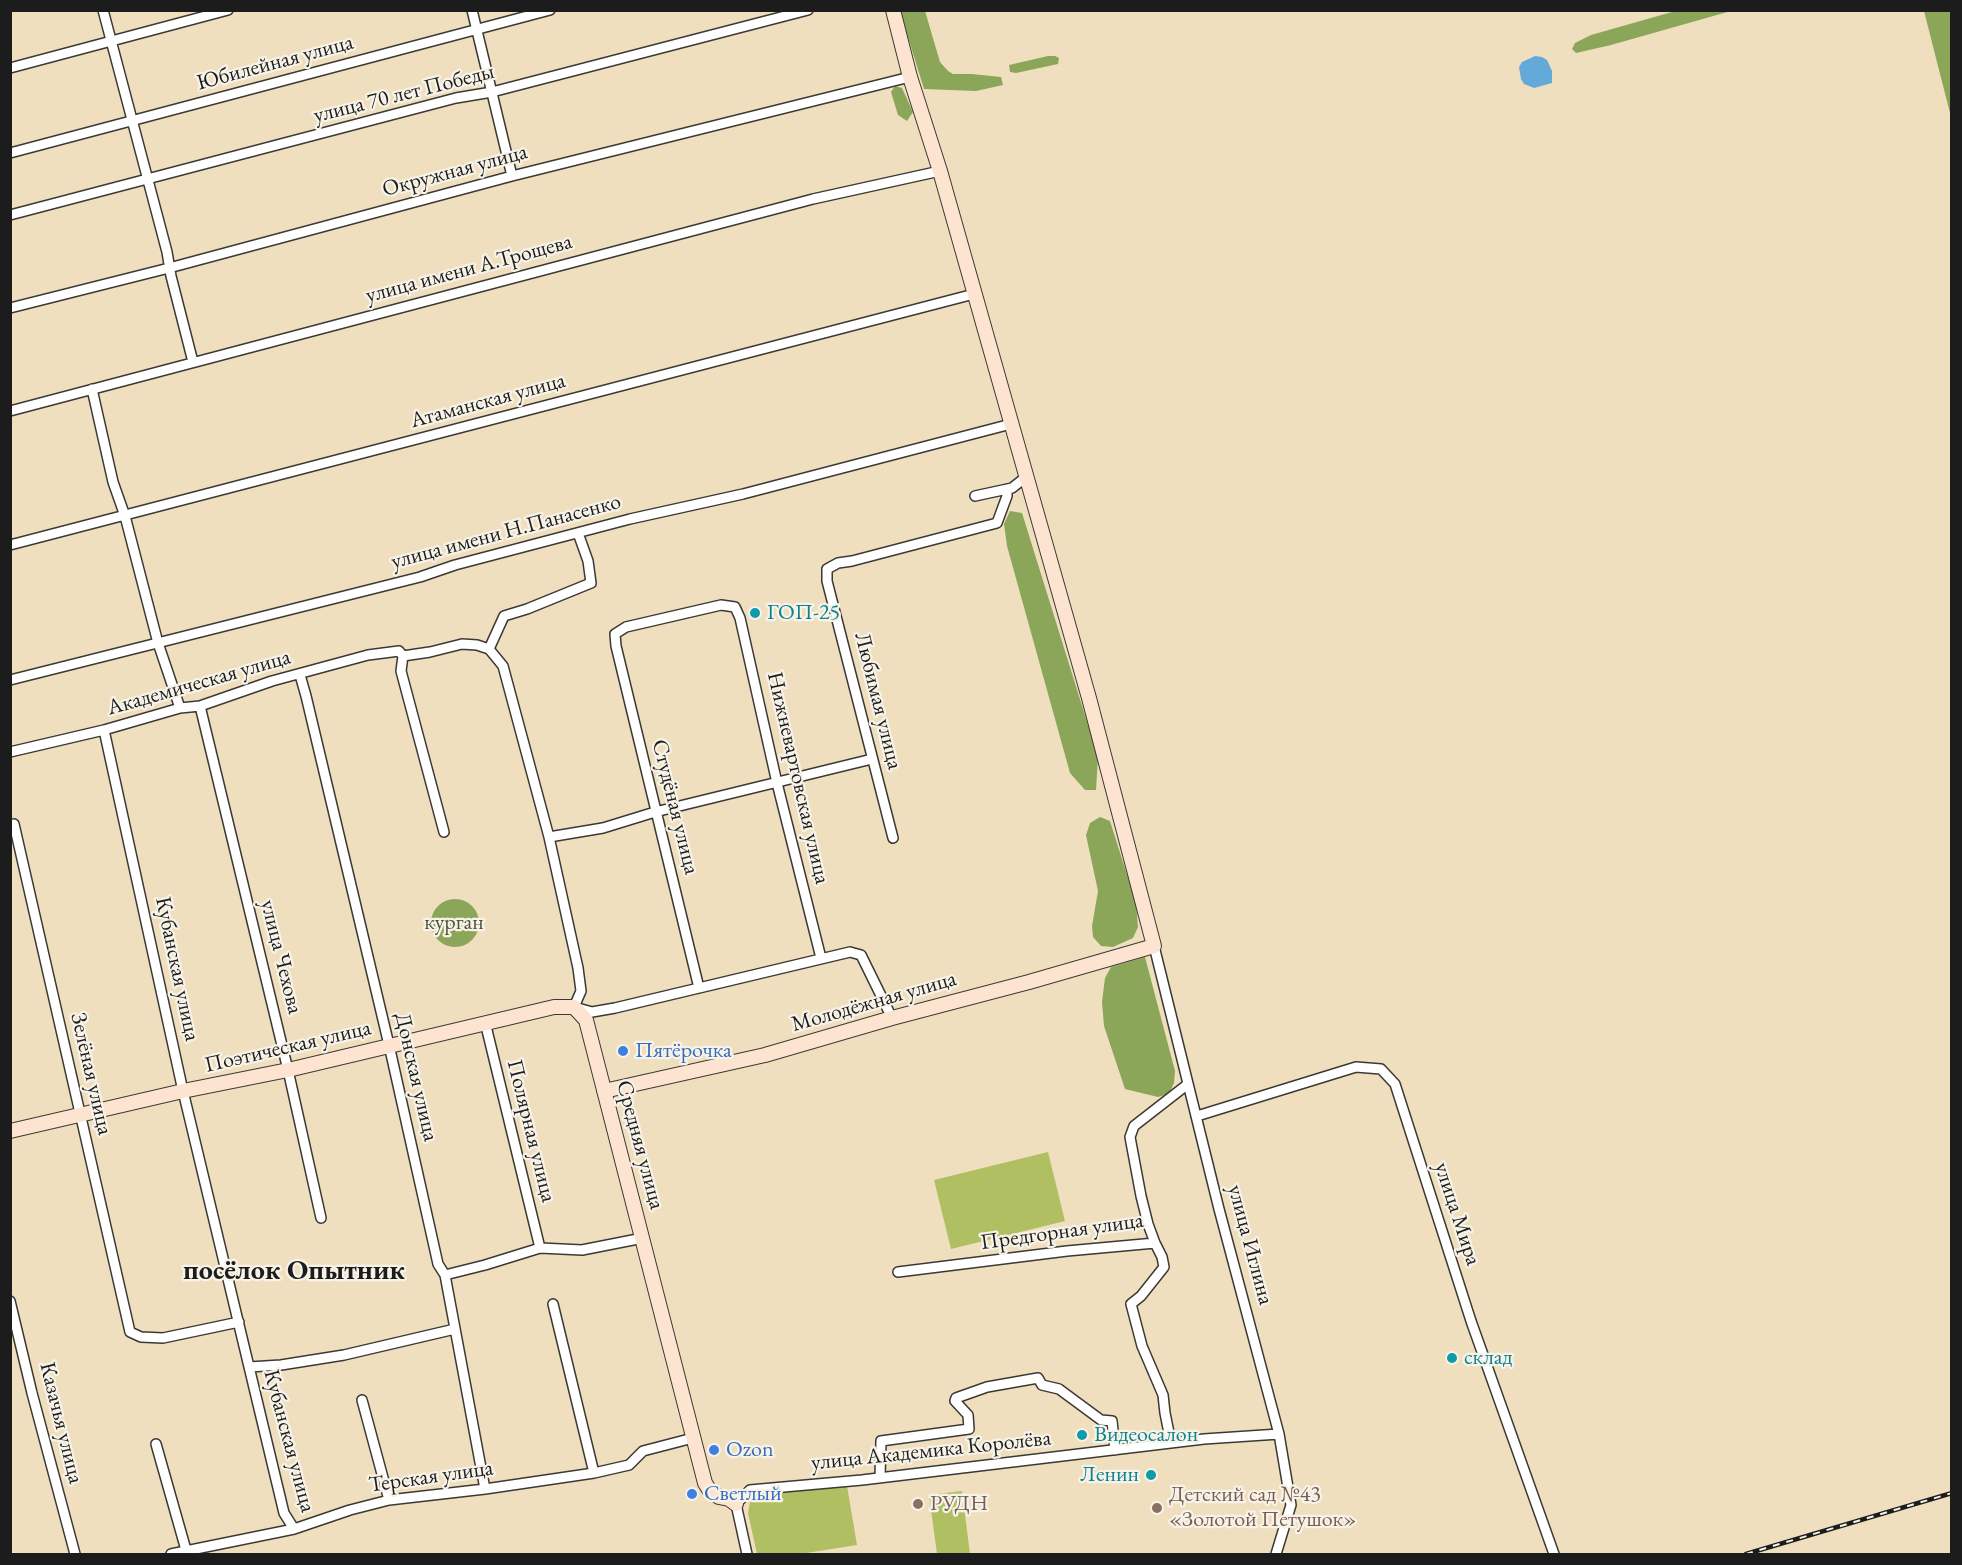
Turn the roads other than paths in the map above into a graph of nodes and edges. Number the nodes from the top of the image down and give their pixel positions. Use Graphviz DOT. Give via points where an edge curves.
graph roads {
  1 [pos="103,10"];
  2 [pos="228,10"];
  3 [pos="472,10"];
  4 [pos="550,10"];
  5 [pos="808,10"];
  6 [pos="893,10"];
  7 [pos="476,30"];
  8 [pos="111,41"];
  9 [pos="10,68"];
  10 [pos="910,77"];
  11 [pos="492,92"];
  12 [pos="132,121"];
  13 [pos="10,153"];
  14 [pos="940,171"];
  15 [pos="513,176"];
  16 [pos="148,179"];
  17 [pos="10,215"];
  18 [pos="169,268"];
  19 [pos="974,294"];
  20 [pos="10,308"];
  21 [pos="194,362"];
  22 [pos="92,390"];
  23 [pos="10,411"];
  24 [pos="1011,424"];
  25 [pos="1026,477"];
  26 [pos="1007,489"];
  27 [pos="975,496"];
  28 [pos="125,516"];
  29 [pos="578,533"];
  30 [pos="10,545"];
  31 [pos="735,607"];
  32 [pos="158,643"];
  33 [pos="489,649"];
  34 [pos="401,654"];
  35 [pos="300,675"];
  36 [pos="10,680"];
  37 [pos="200,706"];
  38 [pos="180,708"];
  39 [pos="104,730"];
  40 [pos="10,752"];
  41 [pos="872,759"];
  42 [pos="777,783"];
  43 [pos="656,812"];
  44 [pos="15,824"];
  45 [pos="444,832"];
  46 [pos="549,837"];
  47 [pos="893,838"];
  48 [pos="1154,946"];
  49 [pos="821,958"];
  50 [pos="699,988"];
  51 [pos="574,1007"];
  52 [pos="892,1018"];
  53 [pos="485,1022"];
  54 [pos="389,1045"];
  55 [pos="288,1070"];
  56 [pos="1188,1084"];
  57 [pos="604,1090"];
  58 [pos="183,1091"];
  59 [pos="81,1114"];
  60 [pos="1197,1116"];
  61 [pos="10,1131"];
  62 [pos="321,1218"];
  63 [pos="643,1238"];
  64 [pos="1155,1243"];
  65 [pos="540,1248"];
  66 [pos="898,1272"];
  67 [pos="445,1275"];
  68 [pos="10,1301"];
  69 [pos="553,1304"];
  70 [pos="239,1322"];
  71 [pos="455,1329"];
  72 [pos="249,1367"];
  73 [pos="362,1400"];
  74 [pos="1279,1434"];
  75 [pos="693,1438"];
  76 [pos="1171,1443"];
  77 [pos="156,1444"];
  78 [pos="1115,1450"];
  79 [pos="594,1473"];
  80 [pos="880,1478"];
  81 [pos="484,1489"];
  82 [pos="389,1500"];
  83 [pos="736,1504"];
  84 [pos="294,1529"];
  85 [pos="186,1550"];
  86 [pos="75,1554"];
  87 [pos="171,1554"];
  88 [pos="747,1554"];
  89 [pos="1276,1554"];
  90 [pos="1554,1554"];
  1 -- 8 [label="street"];
  2 -- 8 [label="street"];
  3 -- 7 [label="street"];
  4 -- 7 [label="street, Юбилейная улица"];
  5 -- 11 [label="street, улица 70 лет Победы"];
  6 -- 10 [label="street"];
  7 -- 11 [label="street"];
  7 -- 12 [label="street, Юбилейная улица"];
  8 -- 9 [label="street"];
  8 -- 12 [label="street"];
  10 -- 14 [label="street"];
  10 -- 15 [label="street, Окружная улица"];
  11 -- 15 [label="street"];
  11 -- 16 [label="street, улица 70 лет Победы" via="456,98"];
  12 -- 13 [label="street, Юбилейная улица"];
  12 -- 16 [label="street"];
  14 -- 19 [label="street"];
  14 -- 21 [label="street, улица имени А.Трощева" via="813,199"];
  15 -- 18 [label="street, Окружная улица"];
  16 -- 17 [label="street, улица 70 лет Победы"];
  16 -- 18 [label="street"];
  18 -- 20 [label="street, Окружная улица"];
  18 -- 21 [label="street"];
  19 -- 24 [label="street"];
  19 -- 28 [label="street, Атаманская улица"];
  21 -- 22 [label="street, улица имени А.Трощева"];
  22 -- 23 [label="street, улица имени А.Трощева"];
  22 -- 28 [label="street"];
  24 -- 25 [label="street"];
  24 -- 29 [label="street, улица имени Н.Панасенко"];
  25 -- 26 [label="street"];
  25 -- 48 [label="street"];
  26 -- 27 [label="street"];
  26 -- 41 [label="street, Любимая улица" via="997,523 838,563 827,570"];
  28 -- 30 [label="street, Атаманская улица"];
  28 -- 32 [label="street"];
  29 -- 32 [label="street, улица имени Н.Панасенко"];
  29 -- 33 [label="street" via="591,583 504,616"];
  31 -- 42 [label="street, Нижневартовская улица"];
  31 -- 43 [label="street, Студёная улица" via="721,605 626,627 615,634"];
  32 -- 36 [label="street, улица имени Н.Панасенко"];
  32 -- 38 [label="street"];
  33 -- 34 [label="street, Академическая улица" via="462,644"];
  33 -- 46 [label="street" via="503,666"];
  34 -- 35 [label="street, Академическая улица" via="368,656"];
  34 -- 45 [label="street" via="401,671"];
  35 -- 37 [label="street, Академическая улица"];
  35 -- 54 [label="street, Донская улица"];
  37 -- 38 [label="street, Академическая улица"];
  37 -- 55 [label="street, улица Чехова"];
  38 -- 39 [label="street, Академическая улица"];
  39 -- 40 [label="street, Академическая улица"];
  39 -- 58 [label="street, Кубанская улица"];
  41 -- 42 [label="street"];
  41 -- 47 [label="street, Любимая улица"];
  42 -- 43 [label="street"];
  42 -- 49 [label="street, Нижневартовская улица"];
  43 -- 46 [label="street" via="603,828"];
  43 -- 50 [label="street, Студёная улица"];
  44 -- 59 [label="street, Зелёная улица"];
  46 -- 51 [label="street" via="578,968 581,991"];
  48 -- 52 [label="street, Молодёжная улица"];
  48 -- 56 [label="street, улица Иглина"];
  49 -- 50 [label="street"];
  49 -- 52 [label="street" via="850,952 861,955"];
  50 -- 51 [label="street" via="592,1012"];
  51 -- 53 [label="street, Поэтическая улица" via="554,1007"];
  51 -- 57 [label="street, Средняя улица" via="586,1020"];
  52 -- 57 [label="street, Молодёжная улица" via="765,1055"];
  53 -- 54 [label="street, Поэтическая улица"];
  53 -- 65 [label="street, Полярная улица"];
  54 -- 55 [label="street, Поэтическая улица"];
  54 -- 67 [label="street, Донская улица" via="438,1264"];
  55 -- 58 [label="street, Поэтическая улица"];
  55 -- 62 [label="street, улица Чехова"];
  56 -- 60 [label="street, улица Иглина"];
  56 -- 64 [label="street, Предгорная улица" via="1134,1126 1130,1137"];
  57 -- 63 [label="street, Средняя улица"];
  58 -- 59 [label="street, Поэтическая улица"];
  58 -- 70 [label="street, Кубанская улица"];
  59 -- 61 [label="street, Поэтическая улица"];
  59 -- 70 [label="street, Зелёная улица" via="130,1332 163,1338"];
  60 -- 74 [label="street, улица Иглина"];
  60 -- 90 [label="street, улица Мира" via="1356,1067 1381,1070 1395,1084 1471,1321"];
  63 -- 65 [label="street" via="582,1250"];
  63 -- 75 [label="street, Средняя улица"];
  64 -- 66 [label="street, Предгорная улица"];
  64 -- 76 [label="street" via="1164,1267 1131,1304 1142,1346 1163,1395"];
  65 -- 67 [label="street"];
  67 -- 71 [label="street, Донская улица"];
  68 -- 86 [label="street, Казачья улица"];
  69 -- 79 [label="street"];
  70 -- 72 [label="street, Кубанская улица"];
  71 -- 72 [label="street" via="344,1355"];
  71 -- 81 [label="street, Донская улица"];
  72 -- 84 [label="street, Кубанская улица" via="284,1513"];
  73 -- 82 [label="street"];
  74 -- 76 [label="street, улица Академика Королёва"];
  74 -- 89 [label="street, улица Иглина" via="1291,1505"];
  75 -- 79 [label="street, Терская улица" via="643,1451 629,1465"];
  75 -- 83 [label="street, Средняя улица" via="710,1491"];
  76 -- 78 [label="street, улица Академика Королёва"];
  77 -- 85 [label="street"];
  78 -- 80 [label="street, улица Академика Королёва"];
  78 -- 80 [label="street" via="1112,1421 1101,1420 1059,1389 1042,1385 1038,1378 956,1398 968,1415 969,1430 881,1441"];
  79 -- 81 [label="street, Терская улица"];
  80 -- 83 [label="street, улица Академика Королёва" via="750,1490"];
  81 -- 82 [label="street, Терская улица"];
  82 -- 84 [label="street, Терская улица"];
  83 -- 88 [label="street"];
  84 -- 85 [label="street, Терская улица"];
  85 -- 87 [label="street, Терская улица"];
}
